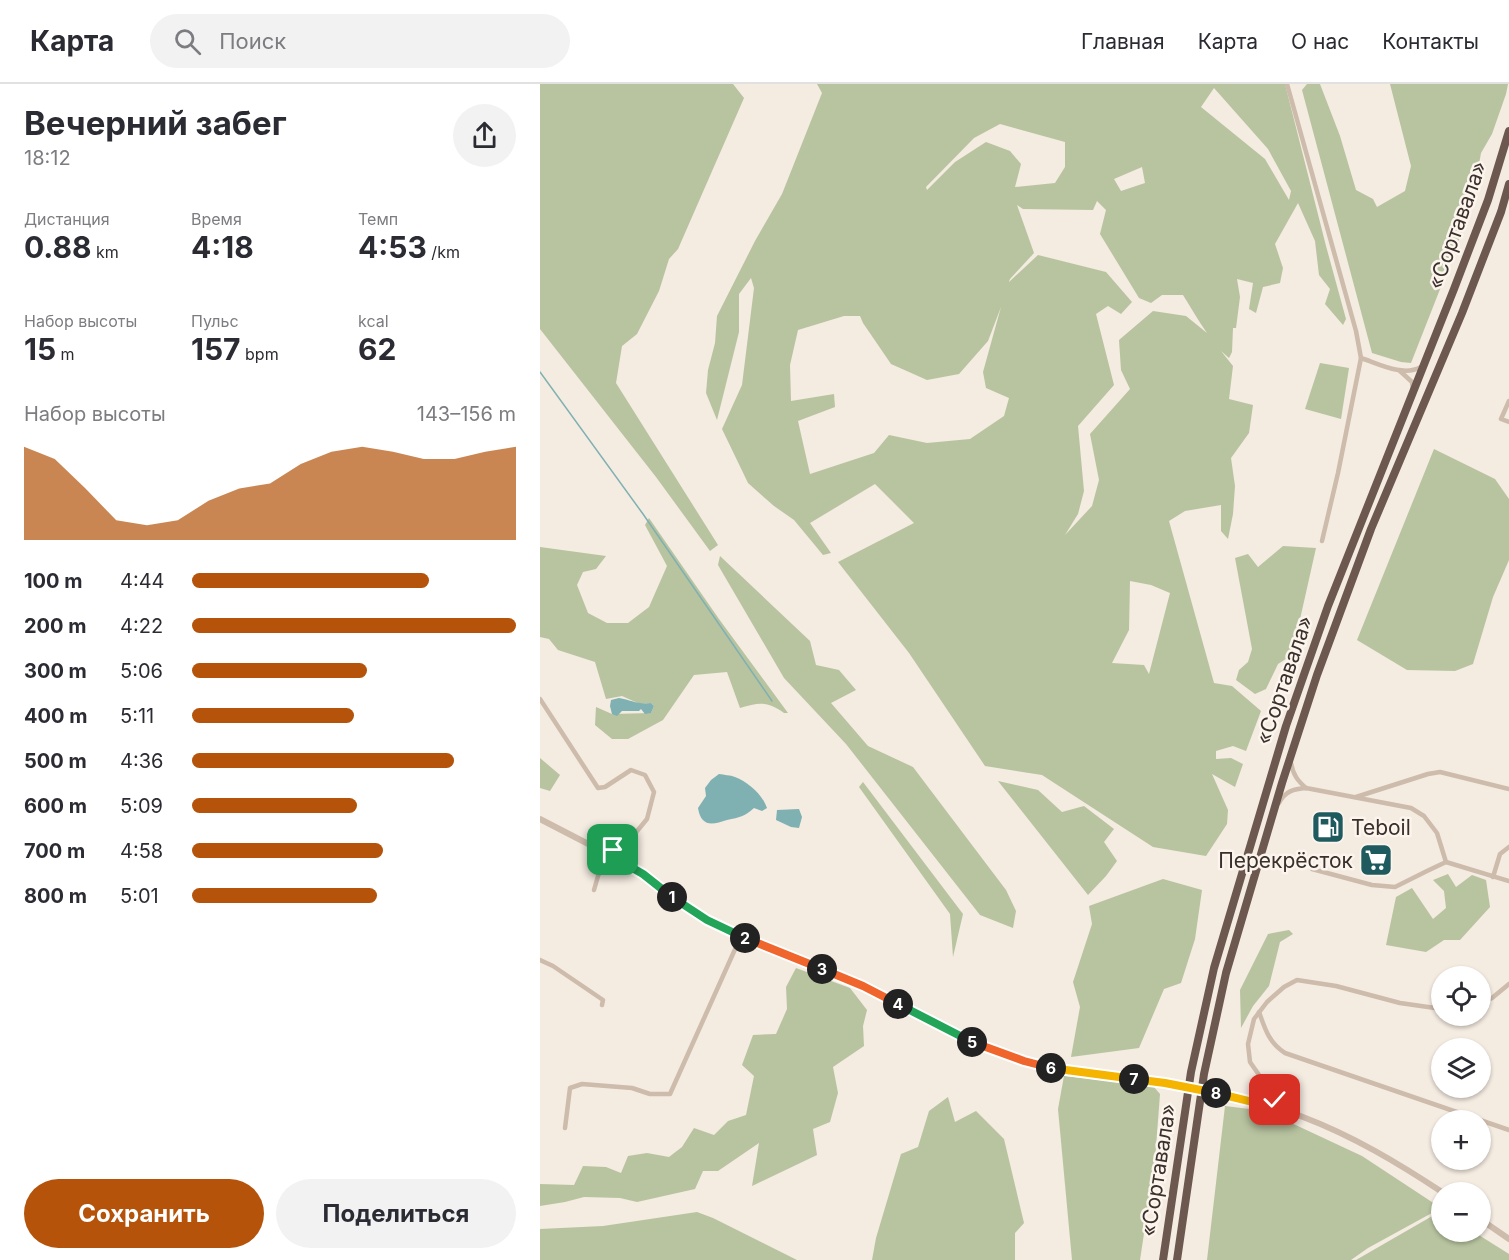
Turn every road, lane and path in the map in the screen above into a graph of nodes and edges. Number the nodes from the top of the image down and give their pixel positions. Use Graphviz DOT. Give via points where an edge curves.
graph roads {
  1 [pos="1287,84"];
  2 [pos="1509,131"];
  3 [pos="1509,184"];
  4 [pos="1361,358"];
  5 [pos="1423,366"];
  6 [pos="1400,371"];
  7 [pos="1413,390"];
  8 [pos="1509,401"];
  9 [pos="1509,422"];
  10 [pos="1322,541"];
  11 [pos="540,699"];
  12 [pos="1294,745"];
  13 [pos="1306,788"];
  14 [pos="1509,789"];
  15 [pos="1353,797"];
  16 [pos="1272,816"];
  17 [pos="540,819"];
  18 [pos="1509,847"];
  19 [pos="608,854"];
  20 [pos="1446,862"];
  21 [pos="1312,869"];
  22 [pos="1493,877"];
  23 [pos="1509,881"];
  24 [pos="594,890"];
  25 [pos="741,936"];
  26 [pos="540,960"];
  27 [pos="1509,984"];
  28 [pos="1491,998"];
  29 [pos="602,1005"];
  30 [pos="1431,1008"];
  31 [pos="1259,1012"];
  32 [pos="1273,1107"];
  33 [pos="565,1128"];
  34 [pos="1509,1130"];
  35 [pos="1431,1185"];
  36 [pos="1491,1227"];
  37 [pos="1509,1239"];
  38 [pos="1163,1260"];
  39 [pos="1177,1260"];
  1 -- 4 [label="street"];
  2 -- 5 [label="highway, «Сортавала»" via="1488,200"];
  3 -- 12 [label="highway, «Сортавала»" via="1462,313 1371,530"];
  4 -- 6 [label="street"];
  4 -- 10 [label="street"];
  5 -- 6 [label="street"];
  5 -- 7 [label="highway, «Сортавала»"];
  6 -- 7 [label="street" via="1412,382"];
  7 -- 38 [label="highway, «Сортавала»" via="1328,606 1286,726 1214,968 1191,1072"];
  8 -- 9 [label="street" via="1501,419"];
  11 -- 19 [label="street" via="598,788 631,770 645,775 654,792 647,819 633,836"];
  12 -- 13 [label="street" via="1292,771"];
  12 -- 16 [label="highway, «Сортавала»"];
  13 -- 15 [label="street"];
  13 -- 16 [label="street" via="1287,792"];
  14 -- 15 [label="street" via="1440,772"];
  15 -- 20 [label="street" via="1411,808 1424,816 1437,833"];
  16 -- 39 [label="highway, «Сортавала»" via="1226,973 1204,1074"];
  17 -- 19 [label="street"];
  18 -- 22 [label="street" via="1500,854"];
  19 -- 24 [label="street"];
  19 -- 25 [label="street" via="643,874 689,909"];
  20 -- 21 [label="street" via="1395,887"];
  20 -- 22 [label="street"];
  22 -- 23 [label="street"];
  25 -- 32 [label="street, bridge" via="863,986 1002,1054 1045,1067 1165,1083"];
  25 -- 33 [label="street" via="670,1094 582,1084 570,1088"];
  26 -- 29 [label="street" via="603,1000"];
  27 -- 28 [label="street"];
  30 -- 31 [label="street" via="1297,980 1284,987"];
  31 -- 32 [label="street" via="1248,1044 1250,1062 1274,1095"];
  31 -- 34 [label="street" via="1269,1038 1284,1053"];
  32 -- 35 [label="street" via="1370,1148"];
  36 -- 37 [label="street"];
}
